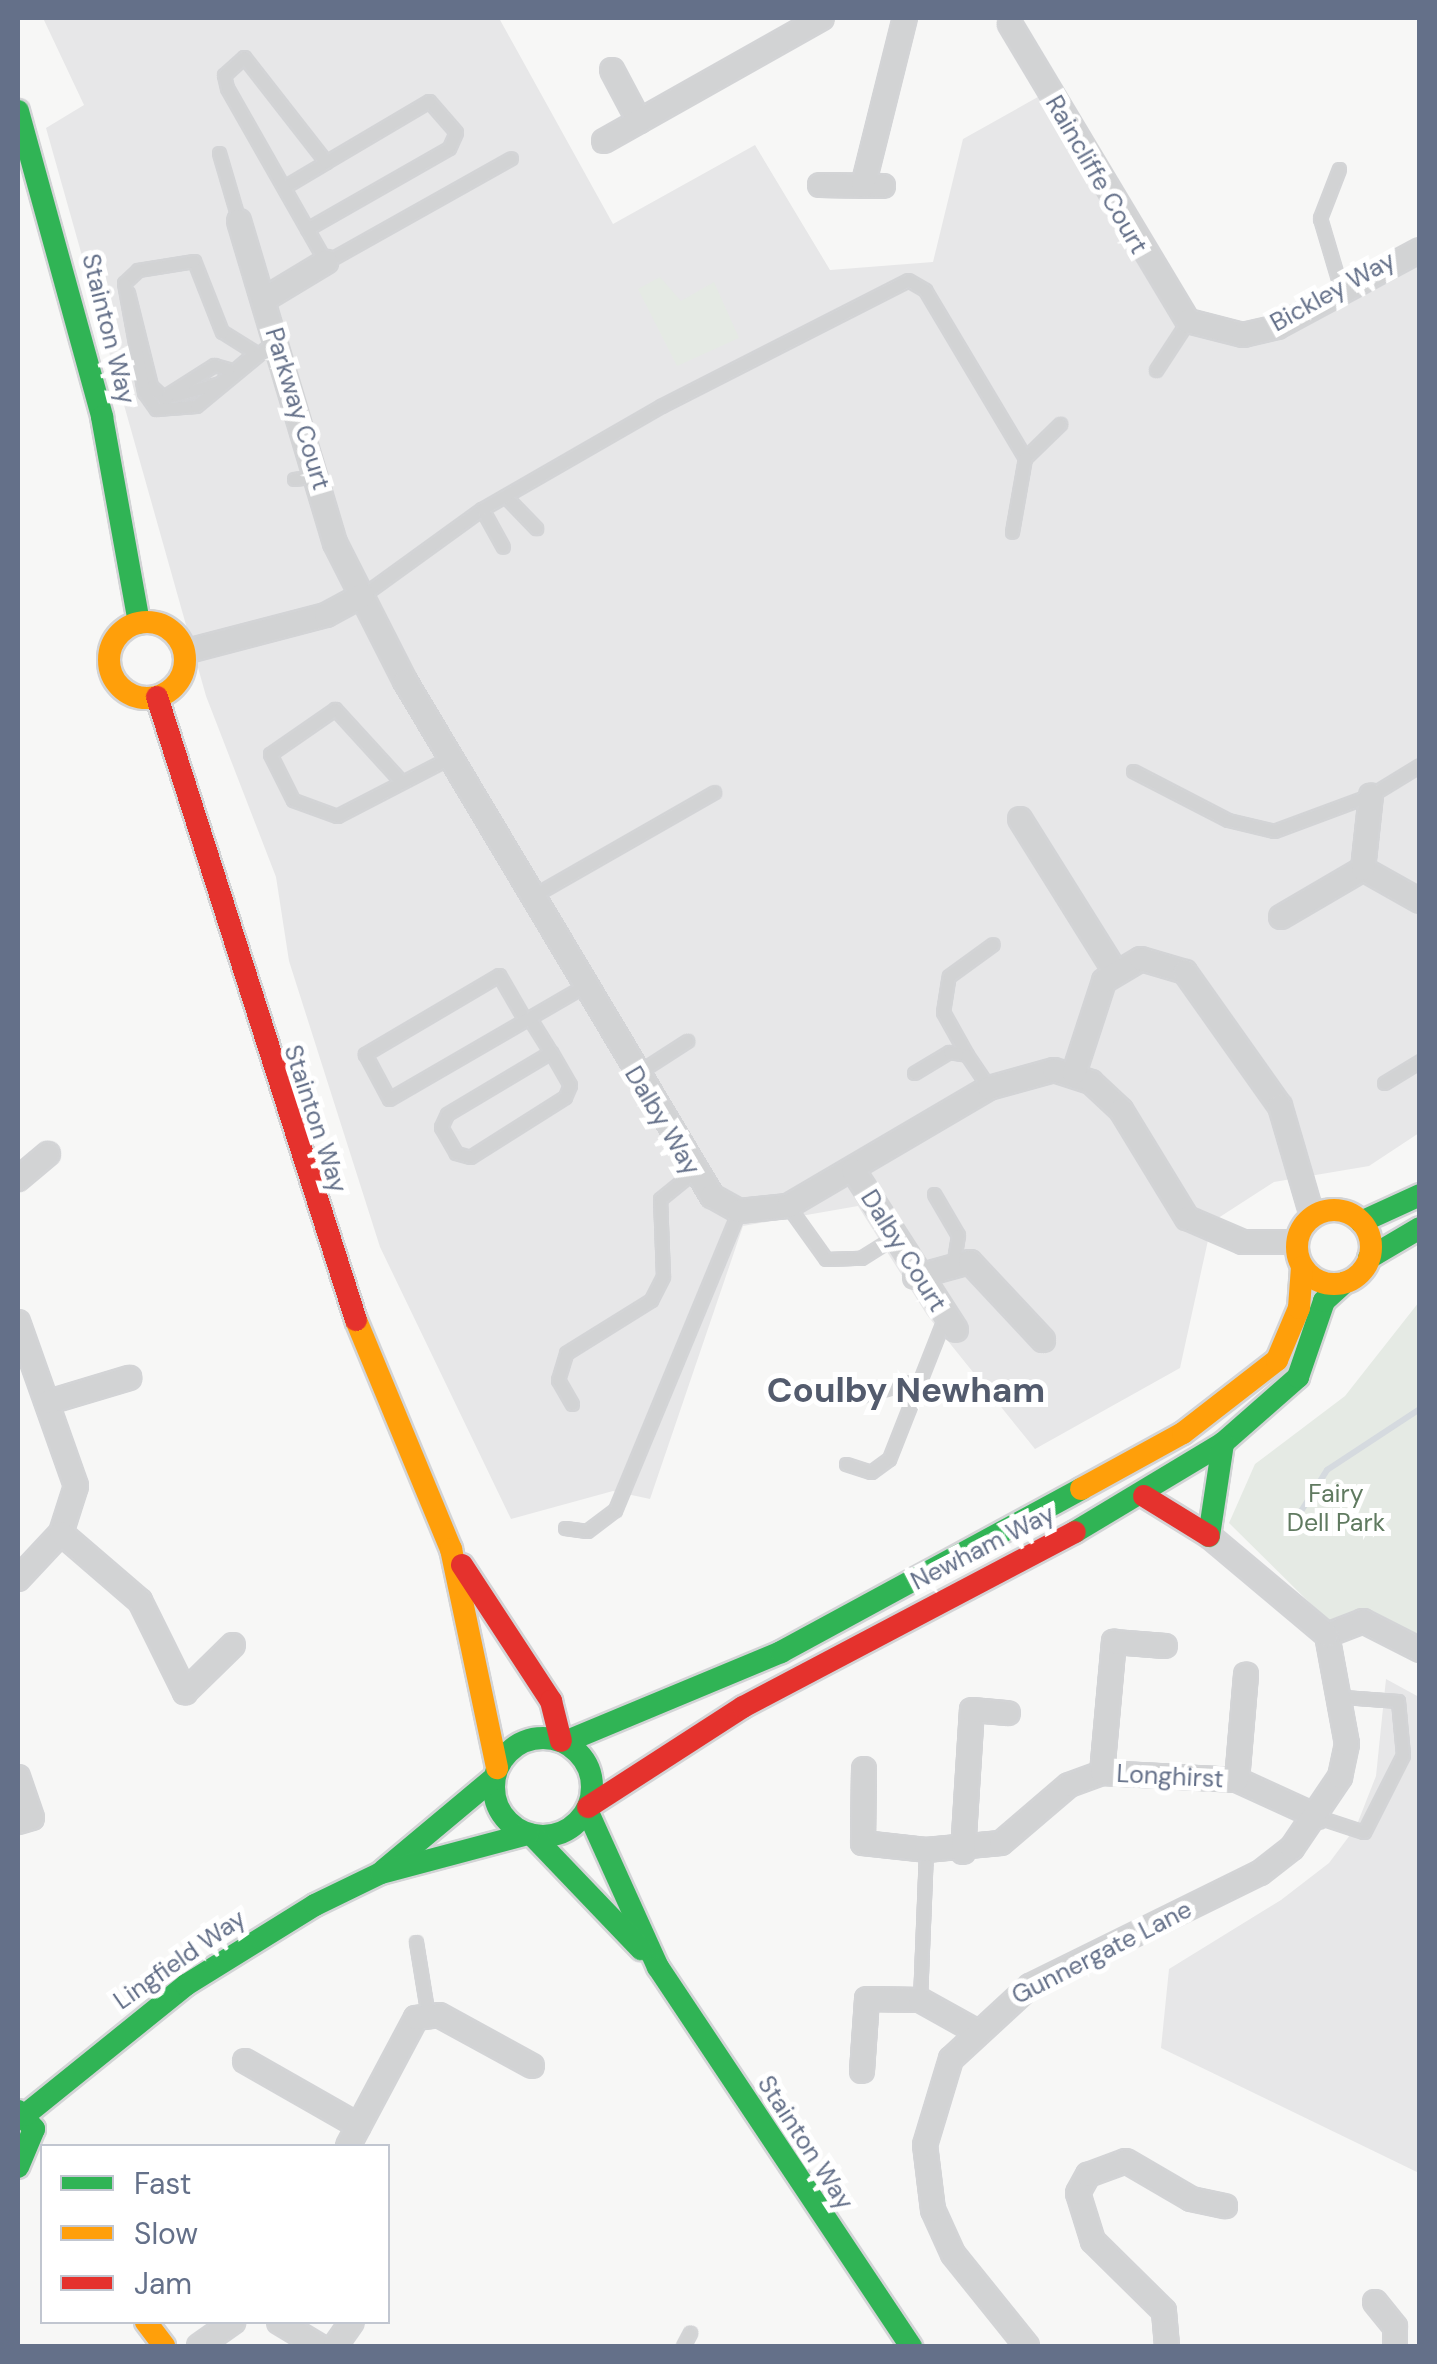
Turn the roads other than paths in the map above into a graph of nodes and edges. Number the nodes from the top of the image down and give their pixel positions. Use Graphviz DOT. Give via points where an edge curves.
graph roads {
  1 [pos="822,18"];
  2 [pos="905,18"];
  3 [pos="1010,24"];
  4 [pos="612,70"];
  5 [pos="18,111"];
  6 [pos="639,121"];
  7 [pos="604,141"];
  8 [pos="220,153"];
  9 [pos="511,158"];
  10 [pos="326,162"];
  11 [pos="1340,169"];
  12 [pos="820,185"];
  13 [pos="284,187"];
  14 [pos="239,221"];
  15 [pos="307,229"];
  16 [pos="1420,250"];
  17 [pos="326,262"];
  18 [pos="124,283"];
  19 [pos="1341,290"];
  20 [pos="262,300"];
  21 [pos="1188,321"];
  22 [pos="279,339"];
  23 [pos="251,355"];
  24 [pos="1156,370"];
  25 [pos="1060,424"];
  26 [pos="1025,458"];
  27 [pos="318,476"];
  28 [pos="294,479"];
  29 [pos="504,496"];
  30 [pos="482,509"];
  31 [pos="536,528"];
  32 [pos="1012,532"];
  33 [pos="503,547"];
  34 [pos="363,595"];
  35 [pos="138,623"];
  36 [pos="184,652"];
  37 [pos="156,696"];
  38 [pos="450,758"];
  39 [pos="1420,765"];
  40 [pos="1133,771"];
  41 [pos="399,779"];
  42 [pos="714,792"];
  43 [pos="1372,795"];
  44 [pos="1020,818"];
  45 [pos="1363,868"];
  46 [pos="530,897"];
  47 [pos="1420,901"];
  48 [pos="1280,917"];
  49 [pos="993,944"];
  50 [pos="1115,971"];
  51 [pos="582,987"];
  52 [pos="527,1020"];
  53 [pos="687,1041"];
  54 [pos="551,1052"];
  55 [pos="967,1055"];
  56 [pos="1420,1061"];
  57 [pos="914,1072"];
  58 [pos="1074,1072"];
  59 [pos="634,1076"];
  60 [pos="1384,1084"];
  61 [pos="989,1088"];
  62 [pos="48,1154"];
  63 [pos="853,1170"];
  64 [pos="692,1174"];
  65 [pos="18,1179"];
  66 [pos="934,1194"];
  67 [pos="1420,1195"];
  68 [pos="1309,1205"];
  69 [pos="788,1206"];
  70 [pos="739,1211"];
  71 [pos="1361,1222"];
  72 [pos="1420,1228"];
  73 [pos="892,1239"];
  74 [pos="1297,1242"];
  75 [pos="1369,1258"];
  76 [pos="954,1261"];
  77 [pos="1302,1267"];
  78 [pos="914,1278"];
  79 [pos="1344,1283"];
  80 [pos="18,1322"];
  81 [pos="950,1324"];
  82 [pos="1043,1340"];
  83 [pos="130,1378"];
  84 [pos="921,1380"];
  85 [pos="851,1399"];
  86 [pos="49,1402"];
  87 [pos="572,1404"];
  88 [pos="1223,1444"];
  89 [pos="846,1464"];
  90 [pos="1144,1496"];
  91 [pos="565,1528"];
  92 [pos="61,1533"];
  93 [pos="1209,1536"];
  94 [pos="451,1549"];
  95 [pos="18,1579"];
  96 [pos="1327,1634"];
  97 [pos="233,1645"];
  98 [pos="1165,1646"];
  99 [pos="1420,1650"];
  100 [pos="1246,1674"];
  101 [pos="1343,1697"];
  102 [pos="1008,1713"];
  103 [pos="563,1742"];
  104 [pos="864,1769"];
  105 [pos="496,1773"];
  106 [pos="1102,1773"];
  107 [pos="18,1777"];
  108 [pos="1238,1780"];
  109 [pos="587,1808"];
  110 [pos="1318,1817"];
  111 [pos="18,1822"];
  112 [pos="530,1834"];
  113 [pos="926,1850"];
  114 [pos="963,1852"];
  115 [pos="381,1873"];
  116 [pos="416,1942"];
  117 [pos="658,1967"];
  118 [pos="920,2000"];
  119 [pos="428,2016"];
  120 [pos="974,2030"];
  121 [pos="246,2061"];
  122 [pos="532,2066"];
  123 [pos="862,2071"];
  124 [pos="21,2113"];
  125 [pos="353,2136"];
  126 [pos="21,2164"];
  127 [pos="40,2183"];
  128 [pos="1226,2206"];
  129 [pos="1375,2302"];
  130 [pos="148,2324"];
  131 [pos="230,2324"];
  132 [pos="282,2324"];
  133 [pos="351,2324"];
  134 [pos="690,2333"];
  135 [pos="164,2346"];
  136 [pos="199,2346"];
  137 [pos="319,2346"];
  138 [pos="335,2346"];
  139 [pos="683,2346"];
  140 [pos="911,2346"];
  141 [pos="1027,2346"];
  142 [pos="1167,2346"];
  143 [pos="1394,2346"];
  1 -- 6 [label="street"];
  2 -- 12 [label="street" via="873,186"];
  3 -- 21 [label="street, Raincliffe Court"];
  4 -- 6 [label="street"];
  5 -- 35 [label="street, Stainton Way" via="102,417"];
  6 -- 7 [label="street"];
  8 -- 14 [label="lane"];
  9 -- 17 [label="lane"];
  10 -- 13 [label="lane"];
  10 -- 13 [label="lane" via="244,57 224,75 227,88"];
  10 -- 15 [label="lane" via="429,101 456,132 449,148"];
  11 -- 19 [label="lane" via="1320,218"];
  13 -- 15 [label="lane"];
  14 -- 20 [label="street, Parkway Court"];
  15 -- 17 [label="lane"];
  16 -- 19 [label="street, Bickley Way"];
  17 -- 20 [label="street"];
  18 -- 23 [label="lane" via="138,270 194,261 222,332"];
  18 -- 23 [label="lane" via="152,386 164,398 214,365 228,369"];
  18 -- 23 [label="lane" via="144,392 156,409 196,406 235,381"];
  19 -- 21 [label="street, Bickley Way" via="1243,335"];
  20 -- 22 [label="street, Parkway Court"];
  21 -- 24 [label="lane"];
  22 -- 23 [label="lane"];
  22 -- 27 [label="street, Parkway Court"];
  25 -- 26 [label="lane"];
  26 -- 29 [label="lane" via="925,290 908,280"];
  26 -- 32 [label="lane"];
  27 -- 28 [label="lane"];
  27 -- 34 [label="street, Parkway Court" via="334,543"];
  29 -- 30 [label="lane"];
  29 -- 31 [label="lane"];
  30 -- 33 [label="lane"];
  30 -- 34 [label="lane"];
  34 -- 36 [label="street" via="326,615"];
  34 -- 38 [label="street, Dalby Way"];
  35 -- 36 [label="street" via="168,628"];
  35 -- 37 [label="street" via="116,637 109,662 120,686"];
  36 -- 37 [label="street" via="182,676"];
  37 -- 94 [label="street, Stainton Way" via="338,1278"];
  38 -- 41 [label="lane"];
  38 -- 46 [label="street, Dalby Way"];
  39 -- 43 [label="lane"];
  40 -- 43 [label="lane" via="1228,820 1274,831"];
  41 -- 41 [label="lane" via="335,709 270,754 293,800 337,816"];
  42 -- 46 [label="lane"];
  43 -- 45 [label="street"];
  44 -- 50 [label="street"];
  45 -- 47 [label="street"];
  45 -- 48 [label="street"];
  46 -- 51 [label="street, Dalby Way"];
  49 -- 55 [label="lane" via="949,976 943,1012"];
  50 -- 58 [label="street" via="1096,993"];
  50 -- 68 [label="street" via="1158,960 1196,985 1280,1106"];
  51 -- 52 [label="lane"];
  51 -- 59 [label="street, Dalby Way"];
  52 -- 52 [label="lane" via="390,1099 366,1054 499,975"];
  52 -- 54 [label="lane"];
  53 -- 59 [label="lane"];
  54 -- 54 [label="lane" via="448,1114 441,1127 456,1153 470,1157 549,1113 570,1084"];
  55 -- 57 [label="lane" via="949,1052"];
  55 -- 61 [label="lane"];
  56 -- 60 [label="lane"];
  58 -- 61 [label="street"];
  58 -- 74 [label="street" via="1120,1110 1187,1218 1244,1242"];
  59 -- 64 [label="street, Dalby Way"];
  61 -- 63 [label="street"];
  62 -- 65 [label="street"];
  63 -- 69 [label="street"];
  63 -- 73 [label="street, Dalby Court"];
  64 -- 70 [label="street, Dalby Way"];
  64 -- 87 [label="lane" via="660,1198 664,1276 651,1300 566,1353 558,1380"];
  66 -- 76 [label="lane" via="958,1235"];
  67 -- 71 [label="street"];
  69 -- 70 [label="street"];
  69 -- 73 [label="lane" via="826,1259 861,1258"];
  70 -- 91 [label="lane" via="615,1510 587,1532"];
  71 -- 74 [label="street" via="1342,1212 1317,1214"];
  71 -- 75 [label="street"];
  72 -- 75 [label="street, Newham Way"];
  73 -- 78 [label="street, Dalby Court"];
  74 -- 77 [label="street, Newham Way"];
  75 -- 79 [label="street, Newham Way"];
  76 -- 78 [label="street"];
  76 -- 82 [label="street" via="970,1262"];
  77 -- 79 [label="street" via="1319,1281"];
  77 -- 103 [label="street, Newham Way" via="1298,1308 1277,1360 1183,1433 780,1652"];
  78 -- 81 [label="street, Dalby Court"];
  79 -- 88 [label="street, Newham Way" via="1324,1301 1298,1378"];
  80 -- 86 [label="street"];
  81 -- 84 [label="lane"];
  83 -- 86 [label="street"];
  84 -- 85 [label="lane"];
  84 -- 89 [label="lane" via="889,1459 871,1472"];
  86 -- 92 [label="street" via="76,1486"];
  88 -- 90 [label="street, Newham Way"];
  88 -- 93 [label="street"];
  90 -- 93 [label="street"];
  90 -- 109 [label="street, Newham Way" via="816,1665"];
  92 -- 95 [label="street"];
  92 -- 97 [label="street" via="140,1601 186,1692"];
  93 -- 96 [label="street"];
  94 -- 103 [label="street, Stainton Way" via="551,1702"];
  94 -- 105 [label="street, Stainton Way"];
  96 -- 99 [label="street" via="1363,1621"];
  96 -- 101 [label="street, Gunnergate Lane"];
  98 -- 106 [label="street, Longhirst" via="1114,1642"];
  100 -- 108 [label="street, Longhirst"];
  101 -- 110 [label="street, Gunnergate Lane" via="1347,1744"];
  101 -- 110 [label="lane" via="1398,1701 1403,1754 1364,1832"];
  102 -- 114 [label="street" via="972,1710"];
  103 -- 105 [label="street" via="517,1744"];
  103 -- 109 [label="street" via="586,1763"];
  104 -- 113 [label="street, Longhirst" via="863,1843"];
  105 -- 112 [label="street" via="505,1818"];
  105 -- 115 [label="street, Lingfield Way"];
  106 -- 108 [label="street, Longhirst"];
  106 -- 114 [label="street, Longhirst" via="1069,1785 1001,1843"];
  107 -- 111 [label="street" via="32,1818"];
  108 -- 110 [label="street, Longhirst"];
  109 -- 112 [label="street" via="564,1832"];
  109 -- 117 [label="street, Stainton Way"];
  110 -- 120 [label="street, Gunnergate Lane" via="1260,1874 1030,1986"];
  112 -- 115 [label="street, Lingfield Way"];
  112 -- 117 [label="street, Stainton Way"];
  113 -- 114 [label="street, Longhirst"];
  113 -- 118 [label="lane"];
  115 -- 124 [label="street, Lingfield Way" via="186,1986"];
  116 -- 119 [label="lane"];
  117 -- 140 [label="street, Stainton Way"];
  118 -- 120 [label="street"];
  118 -- 123 [label="street" via="867,1999"];
  119 -- 122 [label="street"];
  119 -- 125 [label="street" via="416,2018"];
  120 -- 141 [label="street, Gunnergate Lane" via="934,2094 927,2175 953,2254"];
  121 -- 125 [label="street"];
  124 -- 126 [label="street" via="34,2130"];
  126 -- 127 [label="street"];
  128 -- 142 [label="street" via="1191,2199 1126,2160 1088,2174 1078,2193 1093,2241 1164,2311"];
  129 -- 143 [label="street" via="1395,2327"];
  130 -- 135 [label="street"];
  131 -- 136 [label="street"];
  132 -- 137 [label="street"];
  133 -- 138 [label="street"];
  134 -- 139 [label="lane"];
}
